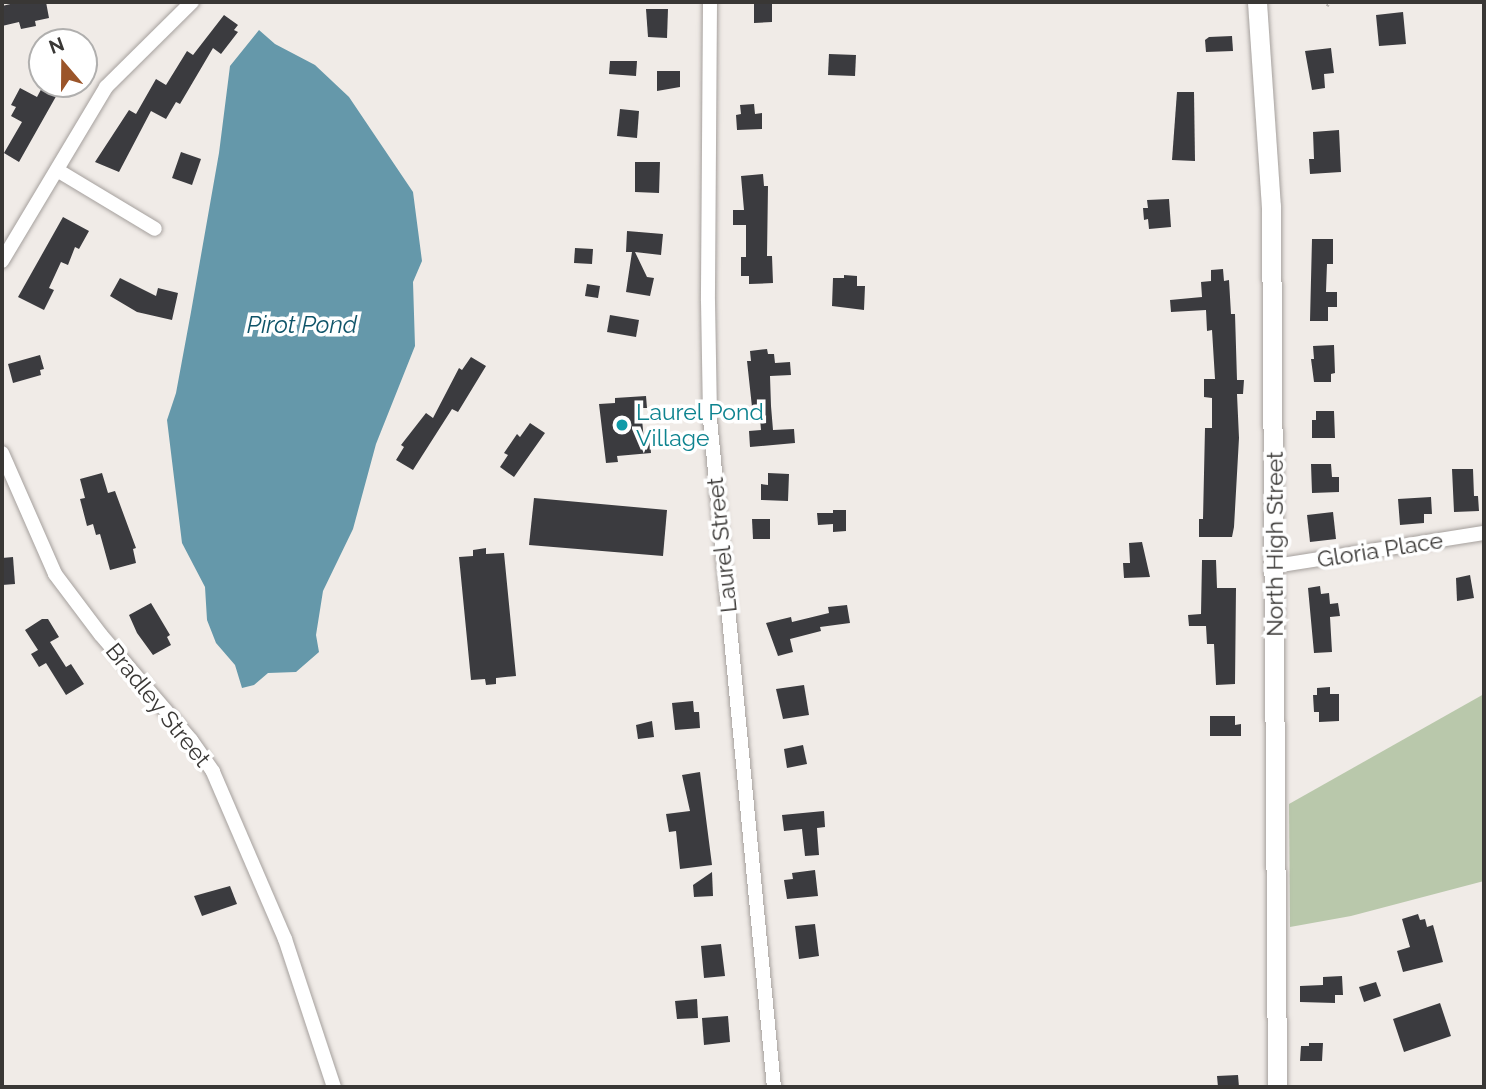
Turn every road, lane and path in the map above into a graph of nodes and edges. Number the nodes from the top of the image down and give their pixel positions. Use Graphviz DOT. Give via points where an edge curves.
graph roads {
  1 [pos="192,2"];
  2 [pos="710,2"];
  3 [pos="1257,2"];
  4 [pos="57,170"];
  5 [pos="155,229"];
  6 [pos="2,261"];
  7 [pos="2,453"];
  8 [pos="1484,533"];
  9 [pos="1275,566"];
  10 [pos="334,1087"];
  11 [pos="774,1087"];
  12 [pos="1277,1087"];
  1 -- 4 [label="street" via="106,87"];
  2 -- 11 [label="street, Laurel Street" via="710,419"];
  3 -- 9 [label="main road, North High Street" via="1271,206"];
  4 -- 5 [label="street"];
  4 -- 6 [label="street"];
  7 -- 10 [label="street, Bradley Street" via="45,554 70,595 213,772 280,926"];
  8 -- 9 [label="street, Gloria Place"];
  9 -- 12 [label="main road, North High Street"];
}
